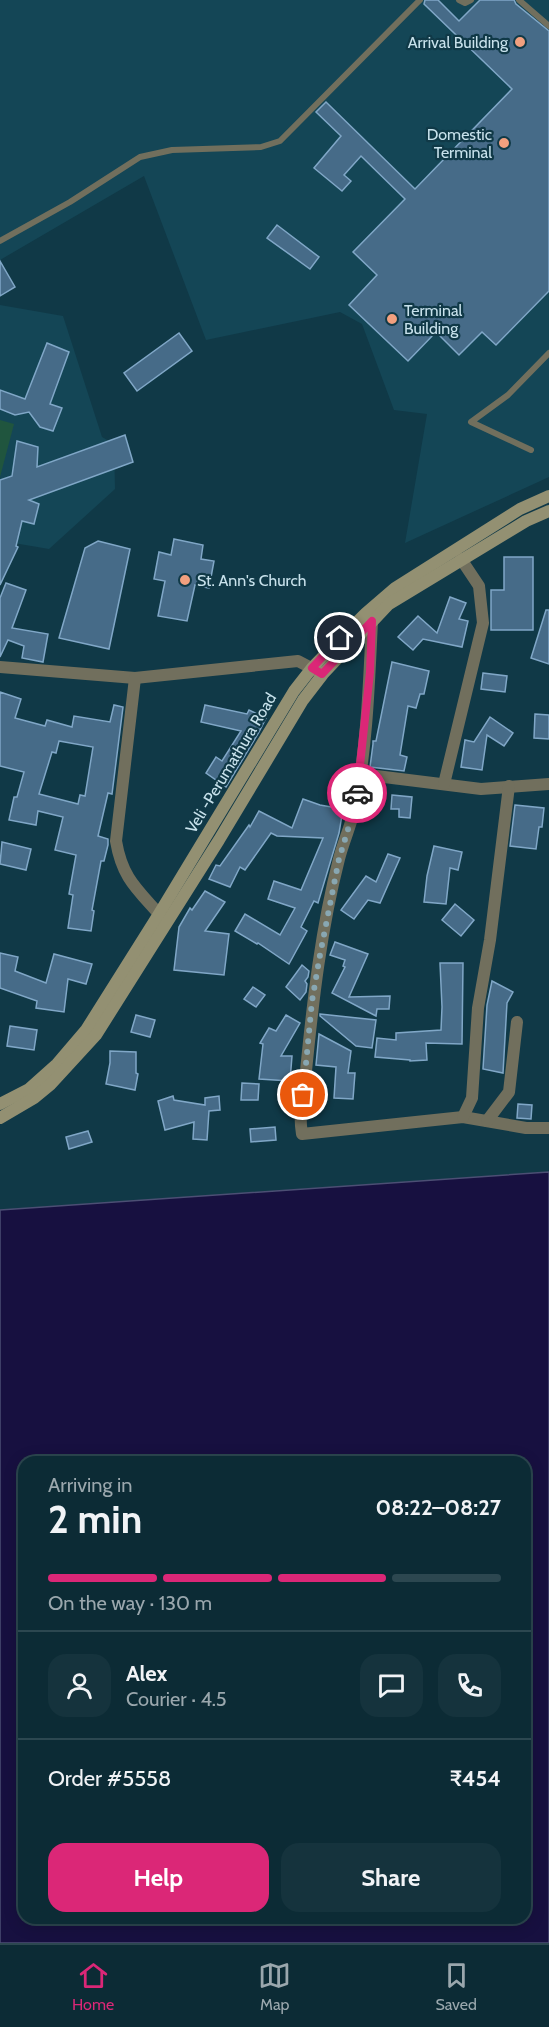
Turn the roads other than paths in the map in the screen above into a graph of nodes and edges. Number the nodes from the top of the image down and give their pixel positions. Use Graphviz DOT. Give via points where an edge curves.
graph roads {
  1 [pos="420,0"];
  2 [pos="459,0"];
  3 [pos="471,0"];
  4 [pos="519,0"];
  5 [pos="549,26"];
  6 [pos="0,241"];
  7 [pos="549,353"];
  8 [pos="531,450"];
  9 [pos="549,496"];
  10 [pos="549,512"];
  11 [pos="461,559"];
  12 [pos="372,621"];
  13 [pos="0,667"];
  14 [pos="317,671"];
  15 [pos="135,678"];
  16 [pos="360,774"];
  17 [pos="549,783"];
  18 [pos="444,784"];
  19 [pos="510,786"];
  20 [pos="159,914"];
  21 [pos="517,1022"];
  22 [pos="0,1104"];
  23 [pos="463,1117"];
  24 [pos="0,1118"];
  25 [pos="487,1121"];
  26 [pos="549,1128"];
  1 -- 6 [label="lane" via="280,141 261,147 172,150 140,157"];
  2 -- 3 [label="lane"];
  4 -- 5 [label="lane"];
  7 -- 8 [label="lane" via="508,395 471,422"];
  9 -- 14 [label="main road, Veli -Perumathura Road" via="520,509 395,588 366,613"];
  10 -- 11 [label="main road"];
  11 -- 12 [label="main road" via="389,604"];
  11 -- 18 [label="street" via="479,586 483,623"];
  12 -- 14 [label="main road"];
  12 -- 16 [label="street"];
  13 -- 15 [label="street"];
  14 -- 15 [label="street" via="298,661"];
  14 -- 20 [label="main road, Veli -Perumathura Road" via="294,691"];
  14 -- 24 [label="main road" via="219,840 96,1035 51,1084"];
  15 -- 20 [label="street" via="116,841 119,861 130,881"];
  16 -- 18 [label="street"];
  16 -- 23 [label="street" via="312,1001 299,1117 302,1134"];
  17 -- 19 [label="street"];
  18 -- 19 [label="street" via="481,789"];
  19 -- 23 [label="street" via="478,1008 472,1098"];
  20 -- 22 [label="main road, Veli -Perumathura Road" via="86,1030 50,1071 29,1089"];
  21 -- 25 [label="street" via="509,1092"];
  23 -- 25 [label="street"];
  25 -- 26 [label="street"];
}
